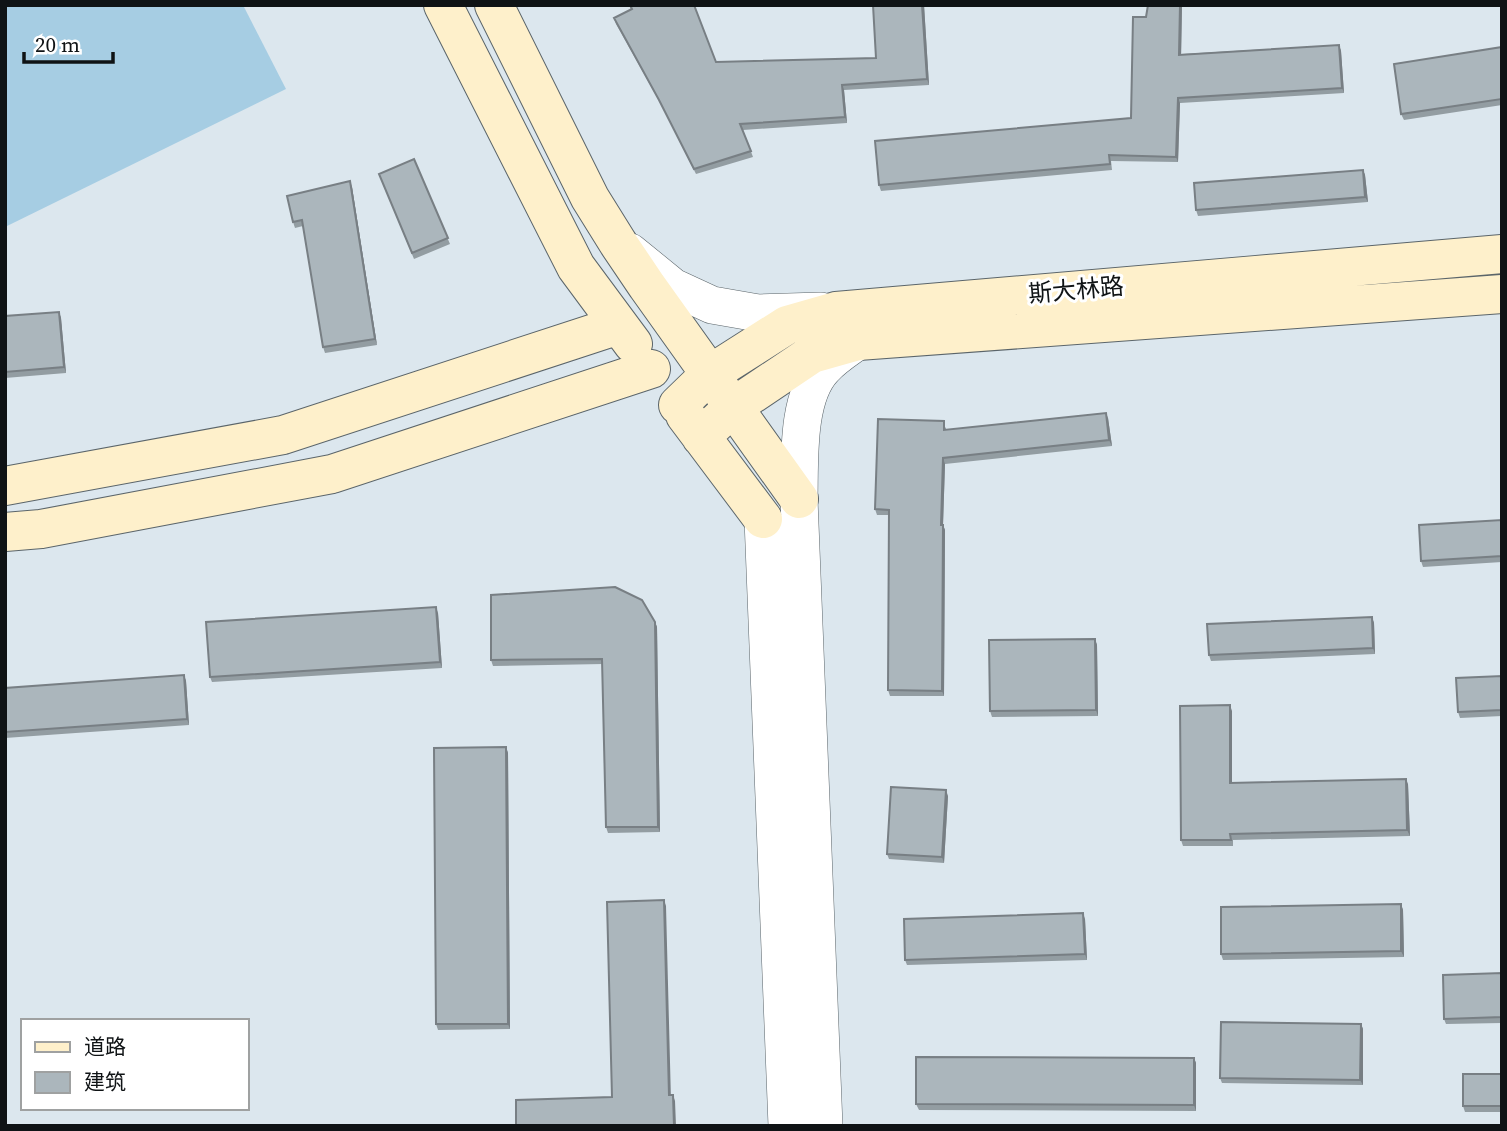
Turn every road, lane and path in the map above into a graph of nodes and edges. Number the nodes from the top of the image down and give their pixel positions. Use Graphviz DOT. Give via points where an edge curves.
graph roads {
  1 [pos="443,5"];
  2 [pos="494,5"];
  3 [pos="618,243"];
  4 [pos="1502,254"];
  5 [pos="1502,294"];
  6 [pos="836,311"];
  7 [pos="619,326"];
  8 [pos="858,341"];
  9 [pos="651,369"];
  10 [pos="710,374"];
  11 [pos="678,405"];
  12 [pos="733,407"];
  13 [pos="701,437"];
  14 [pos="5,486"];
  15 [pos="799,499"];
  16 [pos="763,519"];
  17 [pos="5,532"];
  18 [pos="787,1126"];
  19 [pos="824,1126"];
  1 -- 7 [label="main road" via="576,267"];
  2 -- 3 [label="main road" via="590,198"];
  3 -- 6 [label="street" via="673,286 712,305 758,313"];
  3 -- 10 [label="main road"];
  4 -- 6 [label="main road, 斯大林路"];
  5 -- 8 [label="main road, 斯大林路"];
  6 -- 10 [label="main road, 斯大林路" via="787,325"];
  7 -- 9 [label="main road"];
  7 -- 14 [label="main road" via="283,435"];
  8 -- 12 [label="main road, 斯大林路" via="812,355"];
  8 -- 15 [label="street" via="823,368 809,392 800,434"];
  9 -- 11 [label="main road"];
  9 -- 17 [label="main road" via="332,474"];
  10 -- 11 [label="main road, 斯大林路"];
  10 -- 12 [label="main road"];
  11 -- 13 [label="main road"];
  12 -- 13 [label="main road, 斯大林路"];
  12 -- 15 [label="main road"];
  13 -- 16 [label="main road"];
  15 -- 19 [label="street"];
  16 -- 18 [label="street"];
}
